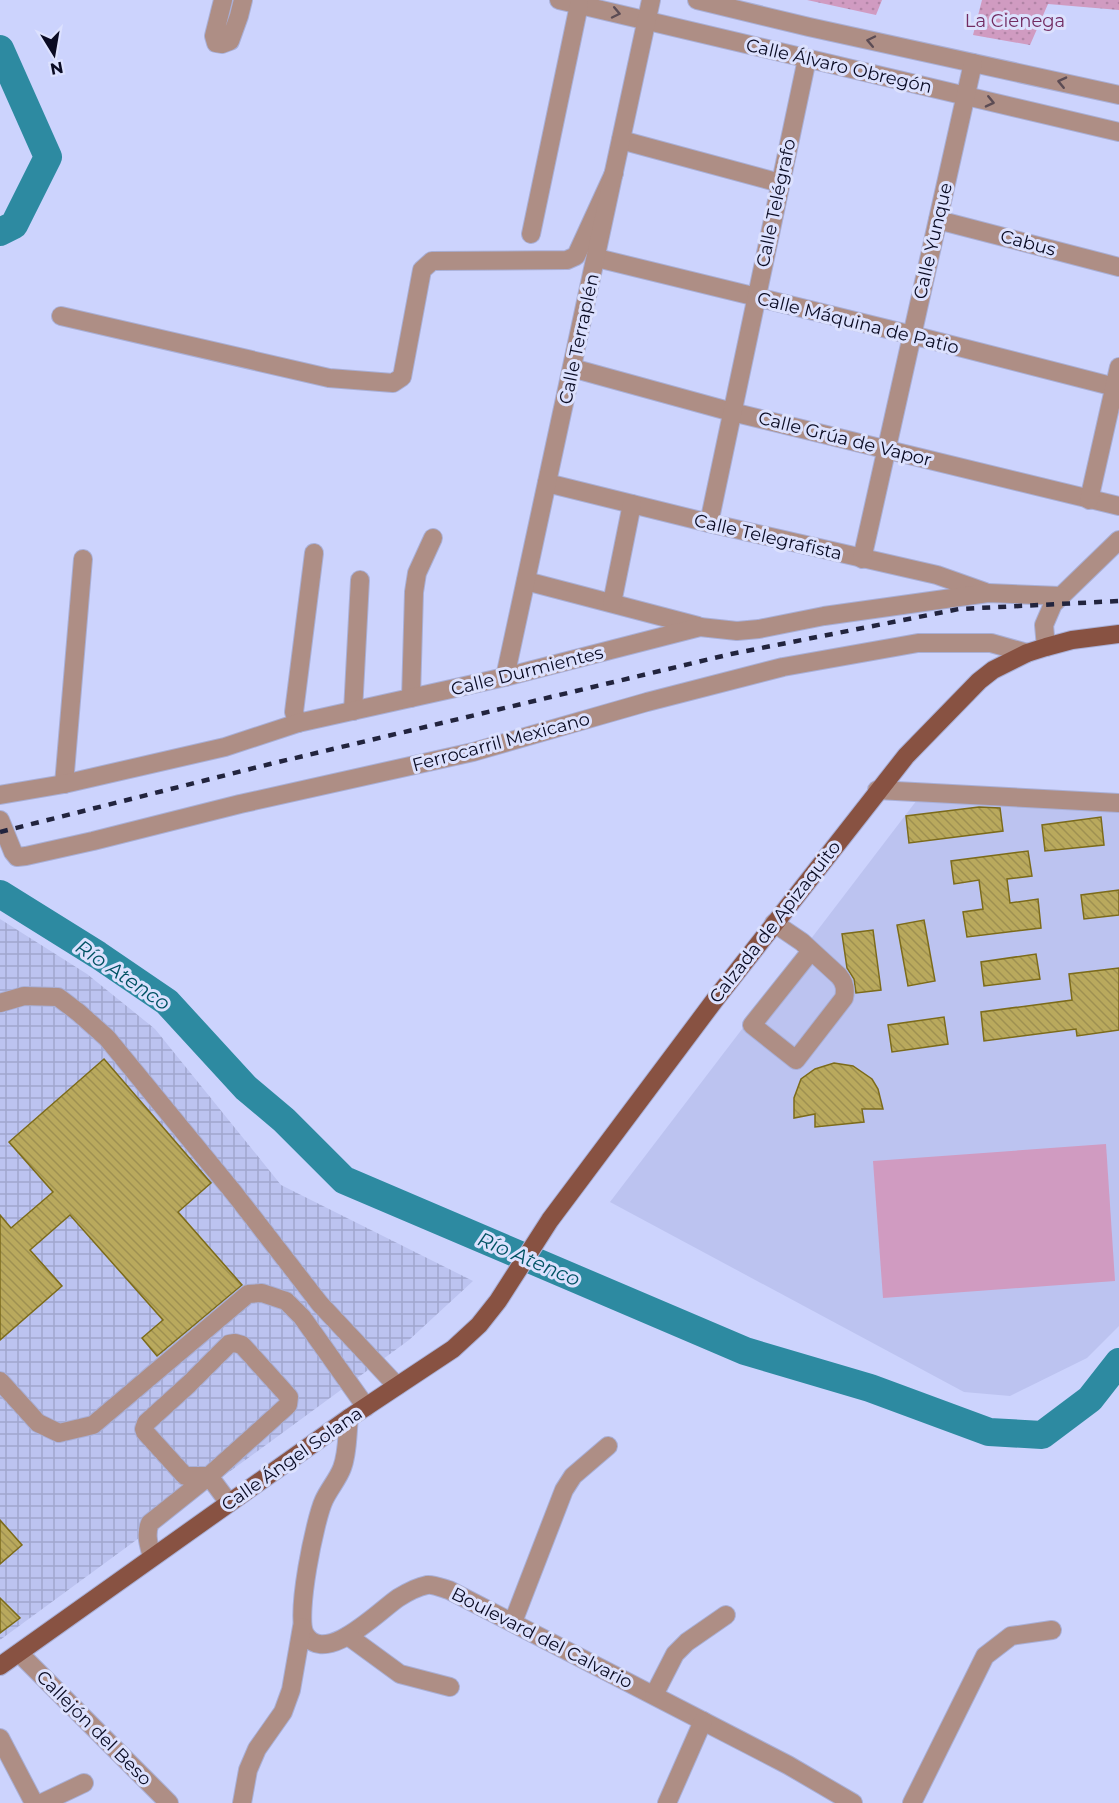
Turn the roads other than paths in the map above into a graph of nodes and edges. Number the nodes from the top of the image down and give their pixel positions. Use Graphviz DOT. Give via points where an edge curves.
graph roads {
  1 [pos="559,0"];
  2 [pos="651,0"];
  3 [pos="697,0"];
  4 [pos="223,3"];
  5 [pos="579,5"];
  6 [pos="241,8"];
  7 [pos="647,20"];
  8 [pos="807,59"];
  9 [pos="973,63"];
  10 [pos="1119,95"];
  11 [pos="966,96"];
  12 [pos="1119,132"];
  13 [pos="621,140"];
  14 [pos="614,173"];
  15 [pos="780,183"];
  16 [pos="938,220"];
  17 [pos="531,234"];
  18 [pos="597,258"];
  19 [pos="1119,267"];
  20 [pos="756,298"];
  21 [pos="61,316"];
  22 [pos="912,335"];
  23 [pos="1119,367"];
  24 [pos="572,368"];
  25 [pos="1117,387"];
  26 [pos="732,412"];
  27 [pos="887,448"];
  28 [pos="547,483"];
  29 [pos="1089,500"];
  30 [pos="632,504"];
  31 [pos="1119,506"];
  32 [pos="709,523"];
  33 [pos="433,538"];
  34 [pos="1119,540"];
  35 [pos="314,553"];
  36 [pos="82,558"];
  37 [pos="862,559"];
  38 [pos="360,580"];
  39 [pos="526,581"];
  40 [pos="988,593"];
  41 [pos="1060,596"];
  42 [pos="612,603"];
  43 [pos="700,627"];
  44 [pos="1119,634"];
  45 [pos="1046,647"];
  46 [pos="1027,653"];
  47 [pos="505,677"];
  48 [pos="411,698"];
  49 [pos="354,711"];
  50 [pos="298,723"];
  51 [pos="64,784"];
  52 [pos="877,790"];
  53 [pos="0,795"];
  54 [pos="1119,803"];
  55 [pos="0,820"];
  56 [pos="774,923"];
  57 [pos="811,951"];
  58 [pos="0,1003"];
  59 [pos="550,1220"];
  60 [pos="0,1381"];
  61 [pos="397,1386"];
  62 [pos="366,1407"];
  63 [pos="349,1418"];
  64 [pos="608,1446"];
  65 [pos="209,1476"];
  66 [pos="229,1503"];
  67 [pos="152,1557"];
  68 [pos="726,1615"];
  69 [pos="513,1622"];
  70 [pos="302,1627"];
  71 [pos="1052,1630"];
  72 [pos="348,1636"];
  73 [pos="19,1653"];
  74 [pos="0,1666"];
  75 [pos="450,1688"];
  76 [pos="654,1695"];
  77 [pos="703,1721"];
  78 [pos="0,1738"];
  79 [pos="84,1783"];
  80 [pos="34,1803"];
  81 [pos="42,1803"];
  82 [pos="169,1803"];
  83 [pos="242,1803"];
  84 [pos="667,1803"];
  85 [pos="853,1803"];
  86 [pos="912,1803"];
  1 -- 5 [label="street, Calle Álvaro Obregón"];
  2 -- 7 [label="street, Calle Terraplén"];
  9 -- 3 [label="street, Calle Álvaro Obregón, one-way"];
  4 -- 6 [label="street"];
  4 -- 6 [label="street" via="214,36 216,43 230,41"];
  5 -- 7 [label="street, Calle Álvaro Obregón, one-way"];
  5 -- 17 [label="street"];
  7 -- 8 [label="street, Calle Álvaro Obregón"];
  7 -- 13 [label="street, Calle Terraplén"];
  8 -- 11 [label="street, Calle Álvaro Obregón"];
  8 -- 15 [label="street, Calle Telégrafo"];
  10 -- 9 [label="street, Calle Álvaro Obregón, one-way"];
  9 -- 11 [label="street, Calle Yunque"];
  11 -- 12 [label="street, Calle Álvaro Obregón, one-way"];
  11 -- 16 [label="street, Calle Yunque"];
  13 -- 14 [label="street, Calle Terraplén"];
  13 -- 15 [label="street"];
  14 -- 18 [label="street, Calle Terraplén"];
  14 -- 21 [label="street" via="576,256 567,260 432,261 422,270 402,377 393,383 329,378"];
  15 -- 20 [label="street, Calle Telégrafo"];
  16 -- 19 [label="street, Cabus"];
  16 -- 22 [label="street, Calle Yunque"];
  18 -- 20 [label="street, Calle Máquina de Patio"];
  18 -- 24 [label="street, Calle Terraplén"];
  20 -- 22 [label="street, Calle Máquina de Patio"];
  20 -- 26 [label="street, Calle Telégrafo"];
  22 -- 25 [label="street, Calle Máquina de Patio"];
  22 -- 27 [label="street, Calle Yunque"];
  23 -- 25 [label="street"];
  24 -- 26 [label="street, Calle Grúa de Vapor"];
  24 -- 28 [label="street, Calle Terraplén"];
  25 -- 29 [label="street"];
  26 -- 27 [label="street, Calle Grúa de Vapor"];
  26 -- 32 [label="street, Calle Telégrafo"];
  27 -- 29 [label="street, Calle Grúa de Vapor"];
  27 -- 37 [label="street, Calle Yunque"];
  28 -- 30 [label="street, Calle Telegrafista"];
  28 -- 39 [label="street, Calle Terraplén"];
  29 -- 31 [label="street, Calle Grúa de Vapor"];
  30 -- 32 [label="street, Calle Telegrafista"];
  30 -- 42 [label="street"];
  32 -- 37 [label="street, Calle Telegrafista"];
  33 -- 48 [label="street" via="417,573 414,592"];
  34 -- 41 [label="street"];
  35 -- 50 [label="street" via="294,712"];
  36 -- 51 [label="street"];
  37 -- 40 [label="street, Calle Telegrafista" via="938,575"];
  38 -- 49 [label="street"];
  39 -- 42 [label="street"];
  39 -- 47 [label="street, Calle Terraplén"];
  40 -- 41 [label="street, Calle Durmientes"];
  40 -- 43 [label="street, Calle Durmientes" via="759,629"];
  41 -- 45 [label="street" via="1044,625"];
  42 -- 43 [label="street"];
  43 -- 47 [label="street, Calle Durmientes"];
  44 -- 45 [label="main road, Calzada de Apizaquito"];
  45 -- 46 [label="main road, Calzada de Apizaquito"];
  46 -- 52 [label="main road, Calzada de Apizaquito" via="979,681"];
  46 -- 55 [label="street, Ferrocarril Mexicano" via="991,643 918,644 783,667 473,752 26,856 17,857 13,852"];
  47 -- 48 [label="street, Calle Durmientes"];
  48 -- 49 [label="street, Calle Durmientes"];
  49 -- 50 [label="street, Calle Durmientes"];
  50 -- 51 [label="street, Calle Durmientes" via="225,747"];
  51 -- 53 [label="street, Calle Durmientes"];
  52 -- 54 [label="street"];
  52 -- 56 [label="main road, Calzada de Apizaquito"];
  56 -- 57 [label="street"];
  56 -- 59 [label="main road, Calzada de Apizaquito"];
  57 -- 57 [label="street" via="839,976 846,991 796,1060 752,1025"];
  58 -- 61 [label="street" via="24,996 58,997 106,1038 320,1304"];
  59 -- 61 [label="main road, Calle Ángel Solana" via="478,1325 453,1349"];
  60 -- 62 [label="street" via="38,1424 59,1433 93,1425 248,1294 262,1293 286,1301 302,1317"];
  61 -- 62 [label="main road, Calle Ángel Solana"];
  62 -- 63 [label="main road, Calle Ángel Solana"];
  63 -- 66 [label="main road, Calle Ángel Solana"];
  63 -- 70 [label="street" via="342,1467 323,1501 311,1550 303,1592"];
  64 -- 69 [label="street" via="573,1476 564,1490"];
  65 -- 65 [label="street" via="185,1476 144,1429 229,1344 235,1343 242,1345 289,1397 288,1405"];
  65 -- 66 [label="street"];
  65 -- 67 [label="street" via="150,1523 147,1538"];
  66 -- 67 [label="main road, Calle Ángel Solana"];
  67 -- 73 [label="main road, Calle Ángel Solana"];
  68 -- 76 [label="street" via="675,1654"];
  69 -- 72 [label="street, Boulevard del Calvario" via="429,1584 398,1598"];
  69 -- 76 [label="street, Boulevard del Calvario"];
  70 -- 72 [label="street, Boulevard del Calvario" via="314,1643 325,1644"];
  70 -- 83 [label="street" via="291,1690 283,1712 257,1749 248,1770"];
  71 -- 86 [label="street" via="1011,1636 984,1656"];
  72 -- 75 [label="street" via="400,1674"];
  73 -- 74 [label="main road, Calle Ángel Solana"];
  73 -- 82 [label="street, Callejón del Beso"];
  76 -- 77 [label="street, Boulevard del Calvario"];
  77 -- 84 [label="street"];
  77 -- 85 [label="street, Boulevard del Calvario"];
  78 -- 80 [label="street"];
  79 -- 81 [label="street"];
}
